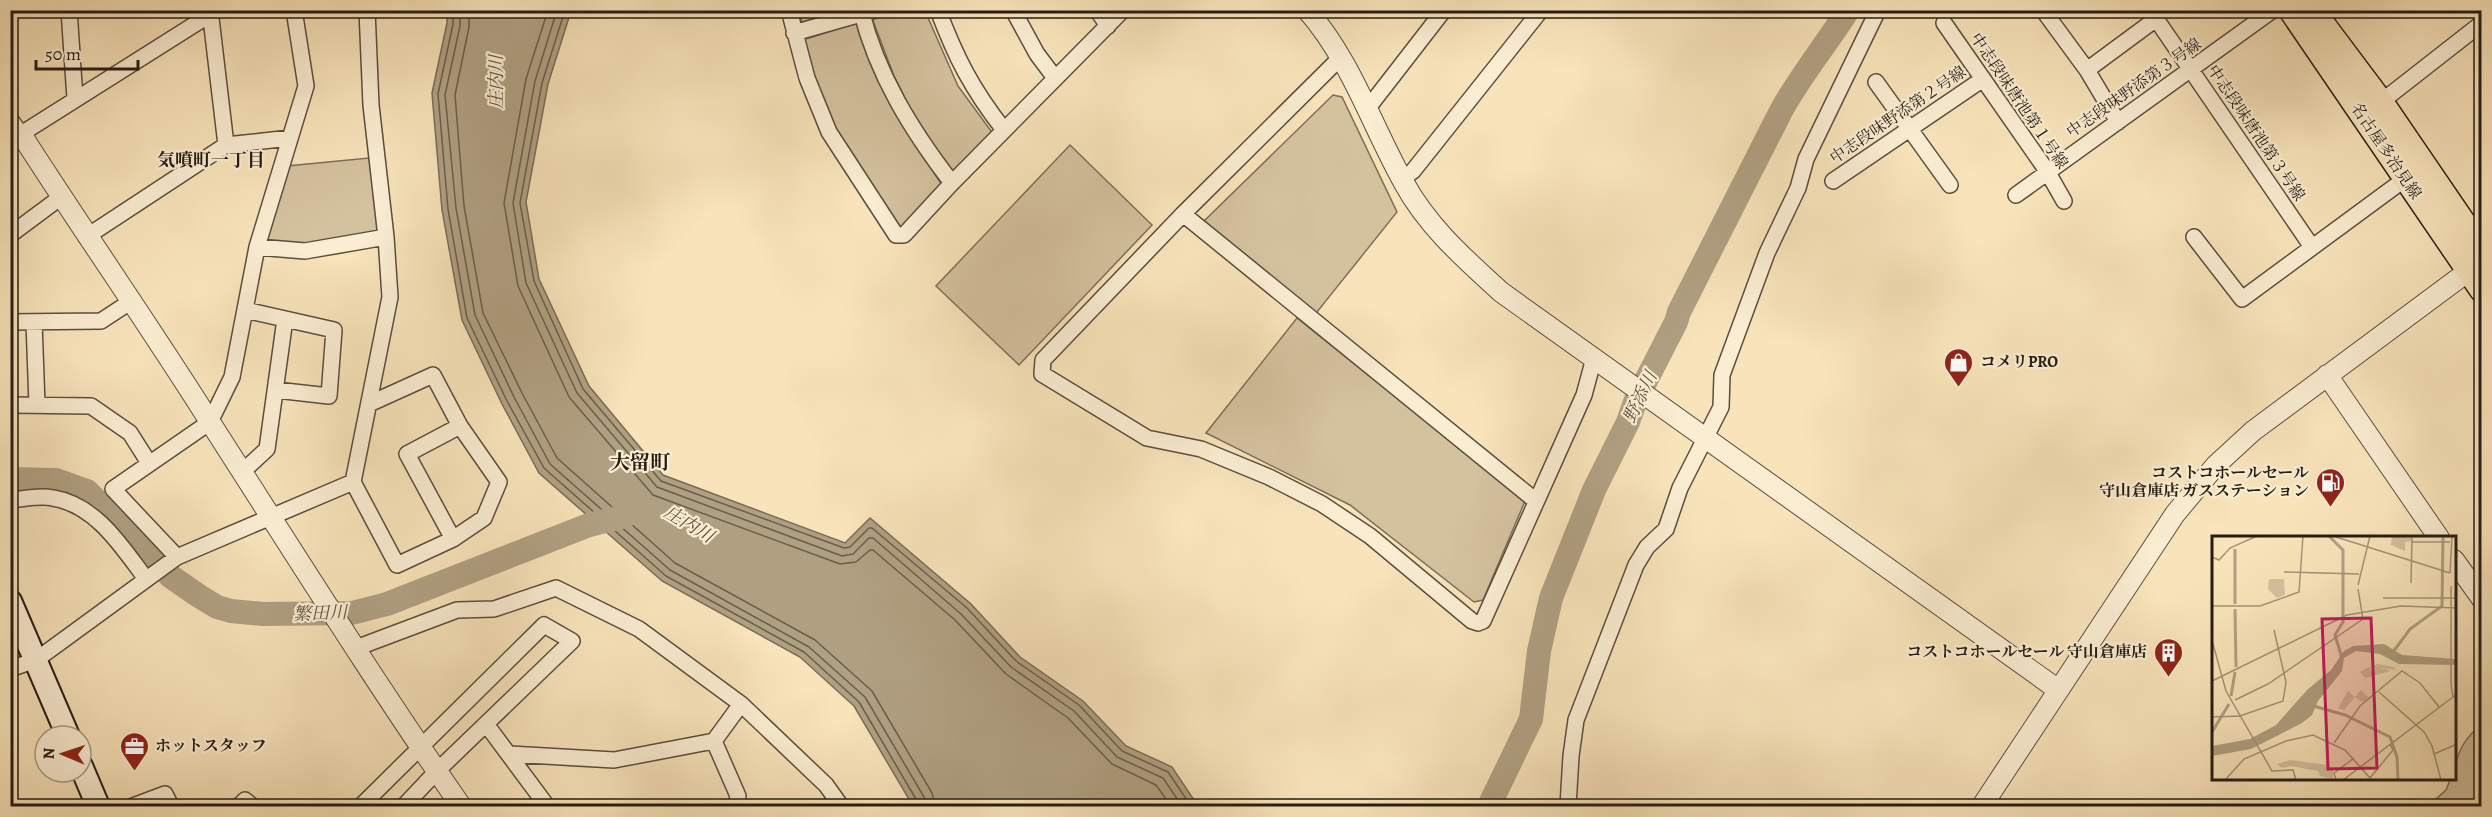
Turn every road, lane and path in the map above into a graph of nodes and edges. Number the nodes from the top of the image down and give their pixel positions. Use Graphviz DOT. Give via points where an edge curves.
graph roads {
  1 [pos="69,10"];
  2 [pos="294,10"];
  3 [pos="367,10"];
  4 [pos="789,10"];
  5 [pos="938,10"];
  6 [pos="1013,10"];
  7 [pos="1097,10"];
  8 [pos="1123,10"];
  9 [pos="1444,10"];
  10 [pos="1541,10"];
  11 [pos="1878,10"];
  12 [pos="2043,10"];
  13 [pos="2273,10"];
  14 [pos="2291,10"];
  15 [pos="2312,10"];
  16 [pos="211,12"];
  17 [pos="866,12"];
  18 [pos="1316,14"];
  19 [pos="2153,15"];
  20 [pos="1944,23"];
  21 [pos="2481,23"];
  22 [pos="1108,26"];
  23 [pos="794,33"];
  24 [pos="1340,58"];
  25 [pos="2191,69"];
  26 [pos="2087,70"];
  27 [pos="1055,78"];
  28 [pos="1983,79"];
  29 [pos="1876,82"];
  30 [pos="75,99"];
  31 [pos="2380,102"];
  32 [pos="1368,108"];
  33 [pos="2118,122"];
  34 [pos="1909,129"];
  35 [pos="1004,130"];
  36 [pos="14,131"];
  37 [pos="290,138"];
  38 [pos="226,145"];
  39 [pos="2047,171"];
  40 [pos="1402,179"];
  41 [pos="2405,179"];
  42 [pos="1833,181"];
  43 [pos="952,183"];
  44 [pos="1950,185"];
  45 [pos="2016,195"];
  46 [pos="61,197"];
  47 [pos="2064,201"];
  48 [pos="1183,214"];
  49 [pos="10,235"];
  50 [pos="86,237"];
  51 [pos="386,237"];
  52 [pos="2194,237"];
  53 [pos="257,247"];
  54 [pos="2312,247"];
  55 [pos="2481,250"];
  56 [pos="2474,266"];
  57 [pos="2481,290"];
  58 [pos="130,302"];
  59 [pos="245,310"];
  60 [pos="285,319"];
  61 [pos="10,322"];
  62 [pos="34,322"];
  63 [pos="1594,358"];
  64 [pos="2327,375"];
  65 [pos="276,390"];
  66 [pos="369,404"];
  67 [pos="10,405"];
  68 [pos="38,405"];
  69 [pos="210,422"];
  70 [pos="460,426"];
  71 [pos="1698,433"];
  72 [pos="149,463"];
  73 [pos="241,473"];
  74 [pos="353,482"];
  75 [pos="10,500"];
  76 [pos="1536,501"];
  77 [pos="270,519"];
  78 [pos="2438,536"];
  79 [pos="453,539"];
  80 [pos="177,557"];
  81 [pos="2456,563"];
  82 [pos="147,579"];
  83 [pos="2481,599"];
  84 [pos="10,601"];
  85 [pos="356,648"];
  86 [pos="36,660"];
  87 [pos="10,669"];
  88 [pos="2057,689"];
  89 [pos="741,704"];
  90 [pos="63,724"];
  91 [pos="486,724"];
  92 [pos="714,741"];
  93 [pos="421,747"];
  94 [pos="510,754"];
  95 [pos="437,771"];
  96 [pos="88,784"];
  97 [pos="98,807"];
  98 [pos="133,807"];
  99 [pos="171,807"];
  100 [pos="239,807"];
  101 [pos="252,807"];
  102 [pos="361,807"];
  103 [pos="404,807"];
  104 [pos="461,807"];
  105 [pos="548,807"];
  106 [pos="736,807"];
  107 [pos="841,807"];
  108 [pos="1568,807"];
  109 [pos="1982,807"];
  1 -- 30 [label="street"];
  2 -- 37 [label="street" via="306,86"];
  3 -- 51 [label="street" via="371,105"];
  4 -- 23 [label="street"];
  5 -- 35 [label="street" via="955,54 978,96"];
  6 -- 27 [label="street"];
  7 -- 22 [label="street"];
  8 -- 22 [label="street"];
  9 -- 32 [label="street"];
  10 -- 40 [label="street" via="1413,171"];
  11 -- 71 [label="street" via="1806,159 1798,188 1767,252 1722,375 1721,407"];
  12 -- 26 [label="street"];
  13 -- 25 [label="street, 中志段味野添第３号線"];
  14 -- 41 [label="main road, 名古屋多治見線"];
  15 -- 31 [label="main road, 名古屋多治見線"];
  16 -- 30 [label="street"];
  16 -- 38 [label="street"];
  17 -- 23 [label="street"];
  17 -- 43 [label="street" via="886,80 911,127"];
  18 -- 24 [label="street"];
  19 -- 25 [label="street, 中志段味唐池第３号線"];
  19 -- 26 [label="street"];
  20 -- 28 [label="street, 中志段味唐池第１号線"];
  21 -- 31 [label="street"];
  22 -- 27 [label="street"];
  23 -- 43 [label="street" via="829,132 896,235 904,235"];
  24 -- 32 [label="street"];
  24 -- 48 [label="street"];
  25 -- 33 [label="street, 中志段味野添第３号線"];
  25 -- 54 [label="street, 中志段味唐池第３号線"];
  26 -- 33 [label="street"];
  27 -- 35 [label="street"];
  28 -- 34 [label="street, 中志段味野添第２号線"];
  28 -- 39 [label="street, 中志段味唐池第１号線"];
  29 -- 34 [label="street"];
  30 -- 36 [label="street"];
  31 -- 55 [label="main road, 名古屋多治見線"];
  32 -- 40 [label="street"];
  33 -- 39 [label="street, 中志段味野添第３号線"];
  34 -- 42 [label="street, 中志段味野添第２号線"];
  34 -- 44 [label="street"];
  35 -- 43 [label="street"];
  36 -- 46 [label="street"];
  37 -- 38 [label="street"];
  37 -- 53 [label="street"];
  38 -- 50 [label="street"];
  39 -- 45 [label="street, 中志段味野添第３号線"];
  39 -- 47 [label="street, 中志段味唐池第１号線"];
  40 -- 63 [label="street" via="1426,218 1452,247 1501,292"];
  41 -- 54 [label="street"];
  41 -- 56 [label="main road, 名古屋多治見線"];
  46 -- 49 [label="street"];
  46 -- 50 [label="street"];
  48 -- 76 [label="street"];
  48 -- 76 [label="street" via="1043,360 1042,374 1147,438 1200,449 1322,504 1370,536 1478,623 1483,621"];
  50 -- 58 [label="street"];
  51 -- 53 [label="street" via="305,251"];
  51 -- 66 [label="street" via="390,297"];
  52 -- 54 [label="street" via="2241,299"];
  53 -- 59 [label="street"];
  56 -- 57 [label="main road, 名古屋多治見線"];
  56 -- 64 [label="street"];
  58 -- 62 [label="street" via="101,321"];
  58 -- 69 [label="street"];
  59 -- 60 [label="street"];
  59 -- 69 [label="street" via="232,376"];
  60 -- 65 [label="street"];
  60 -- 65 [label="street" via="334,330 329,396"];
  61 -- 62 [label="street"];
  62 -- 68 [label="street"];
  63 -- 71 [label="street"];
  63 -- 76 [label="street" via="1584,395"];
  64 -- 78 [label="street"];
  64 -- 88 [label="street" via="2253,430 2216,465 2175,514"];
  65 -- 73 [label="street" via="267,448"];
  66 -- 70 [label="street" via="433,375"];
  66 -- 74 [label="street"];
  67 -- 68 [label="street"];
  68 -- 72 [label="street" via="91,406 130,433"];
  69 -- 72 [label="street"];
  69 -- 73 [label="street"];
  70 -- 79 [label="street" via="499,482 484,518"];
  70 -- 79 [label="street" via="407,454"];
  71 -- 88 [label="street"];
  71 -- 108 [label="street" via="1666,529 1647,547 1636,565 1576,720"];
  72 -- 80 [label="street" via="113,489"];
  73 -- 77 [label="street"];
  74 -- 77 [label="street"];
  74 -- 79 [label="street" via="397,565"];
  75 -- 82 [label="street" via="52,497 82,508 117,539"];
  77 -- 80 [label="street"];
  77 -- 85 [label="street"];
  80 -- 82 [label="street"];
  81 -- 83 [label="street"];
  82 -- 86 [label="street"];
  84 -- 86 [label="main road"];
  85 -- 89 [label="street" via="457,610 494,609 556,588 639,629"];
  85 -- 93 [label="street"];
  86 -- 87 [label="street"];
  86 -- 90 [label="main road"];
  88 -- 109 [label="street"];
  89 -- 92 [label="street"];
  89 -- 107 [label="street" via="826,785"];
  91 -- 93 [label="street" via="572,641 544,625"];
  91 -- 94 [label="street"];
  91 -- 95 [label="street"];
  92 -- 94 [label="street" via="614,760"];
  92 -- 106 [label="street" via="738,796"];
  93 -- 95 [label="street"];
  93 -- 102 [label="street"];
  94 -- 105 [label="street"];
  95 -- 103 [label="street"];
  95 -- 104 [label="street"];
  96 -- 97 [label="main road"];
  98 -- 99 [label="street" via="165,794"];
  100 -- 101 [label="street" via="245,800"];
}
